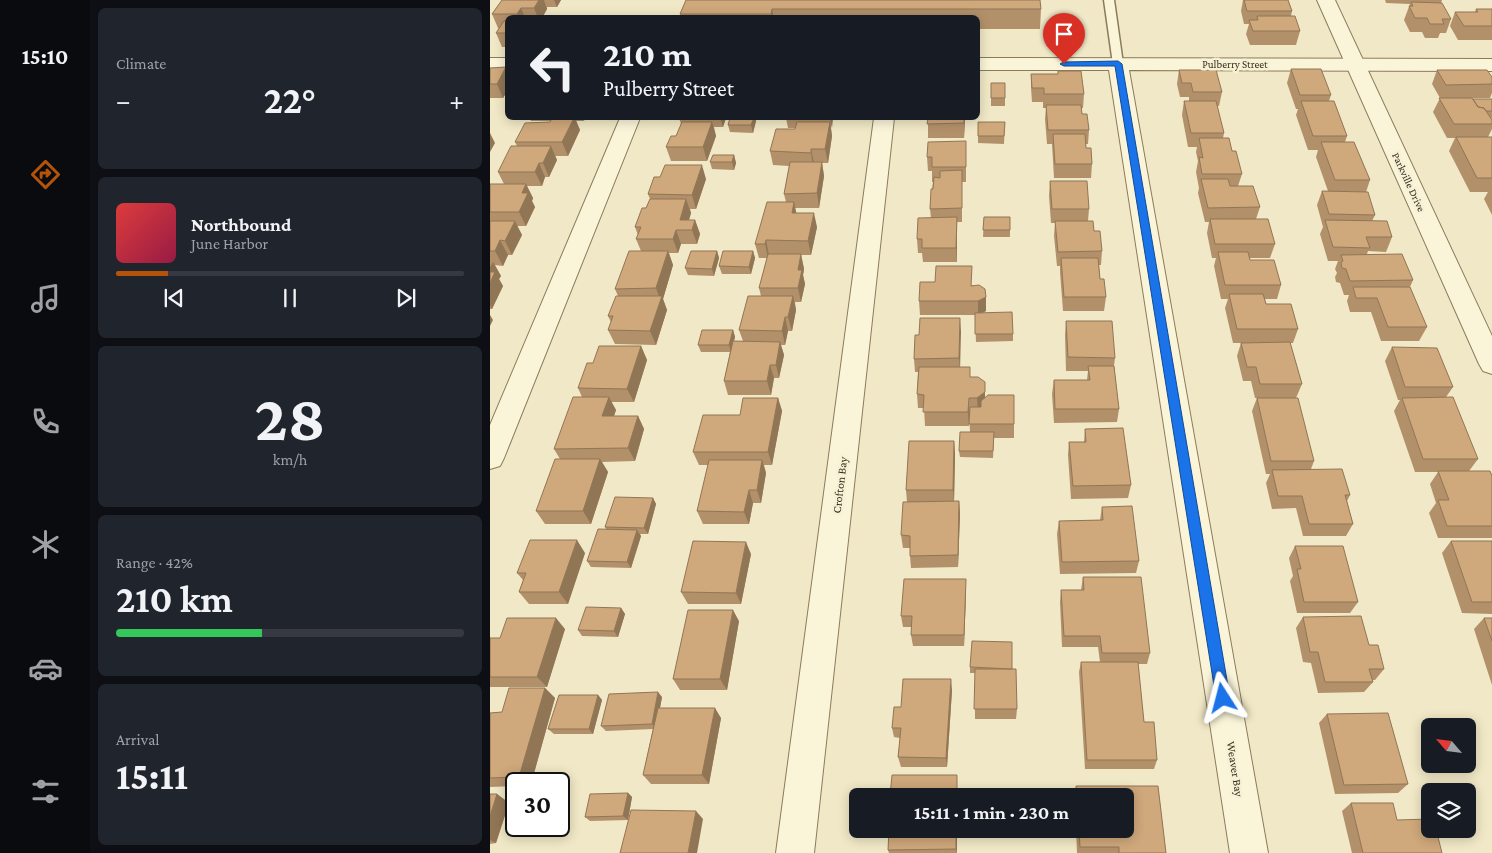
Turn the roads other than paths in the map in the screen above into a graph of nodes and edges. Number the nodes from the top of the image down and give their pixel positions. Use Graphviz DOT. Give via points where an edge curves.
graph roads {
  1 [pos="1109,0"];
  2 [pos="1326,0"];
  3 [pos="490,64"];
  4 [pos="505,64"];
  5 [pos="980,64"];
  6 [pos="1118,64"];
  7 [pos="1355,65"];
  8 [pos="1492,65"];
  9 [pos="629,120"];
  10 [pos="884,120"];
  11 [pos="1492,364"];
  12 [pos="490,458"];
  13 [pos="796,853"];
  14 [pos="1249,853"];
  1 -- 6 [label="lane"];
  2 -- 7 [label="street, Parkville Drive"];
  3 -- 4 [label="street"];
  5 -- 6 [label="street, Pulberry Street"];
  6 -- 7 [label="street, Pulberry Street"];
  6 -- 14 [label="street, Weaver Bay"];
  7 -- 8 [label="street, Pulberry Street"];
  7 -- 11 [label="street, Parkville Drive"];
  9 -- 12 [label="street"];
  10 -- 13 [label="street, Crofton Bay"];
}
